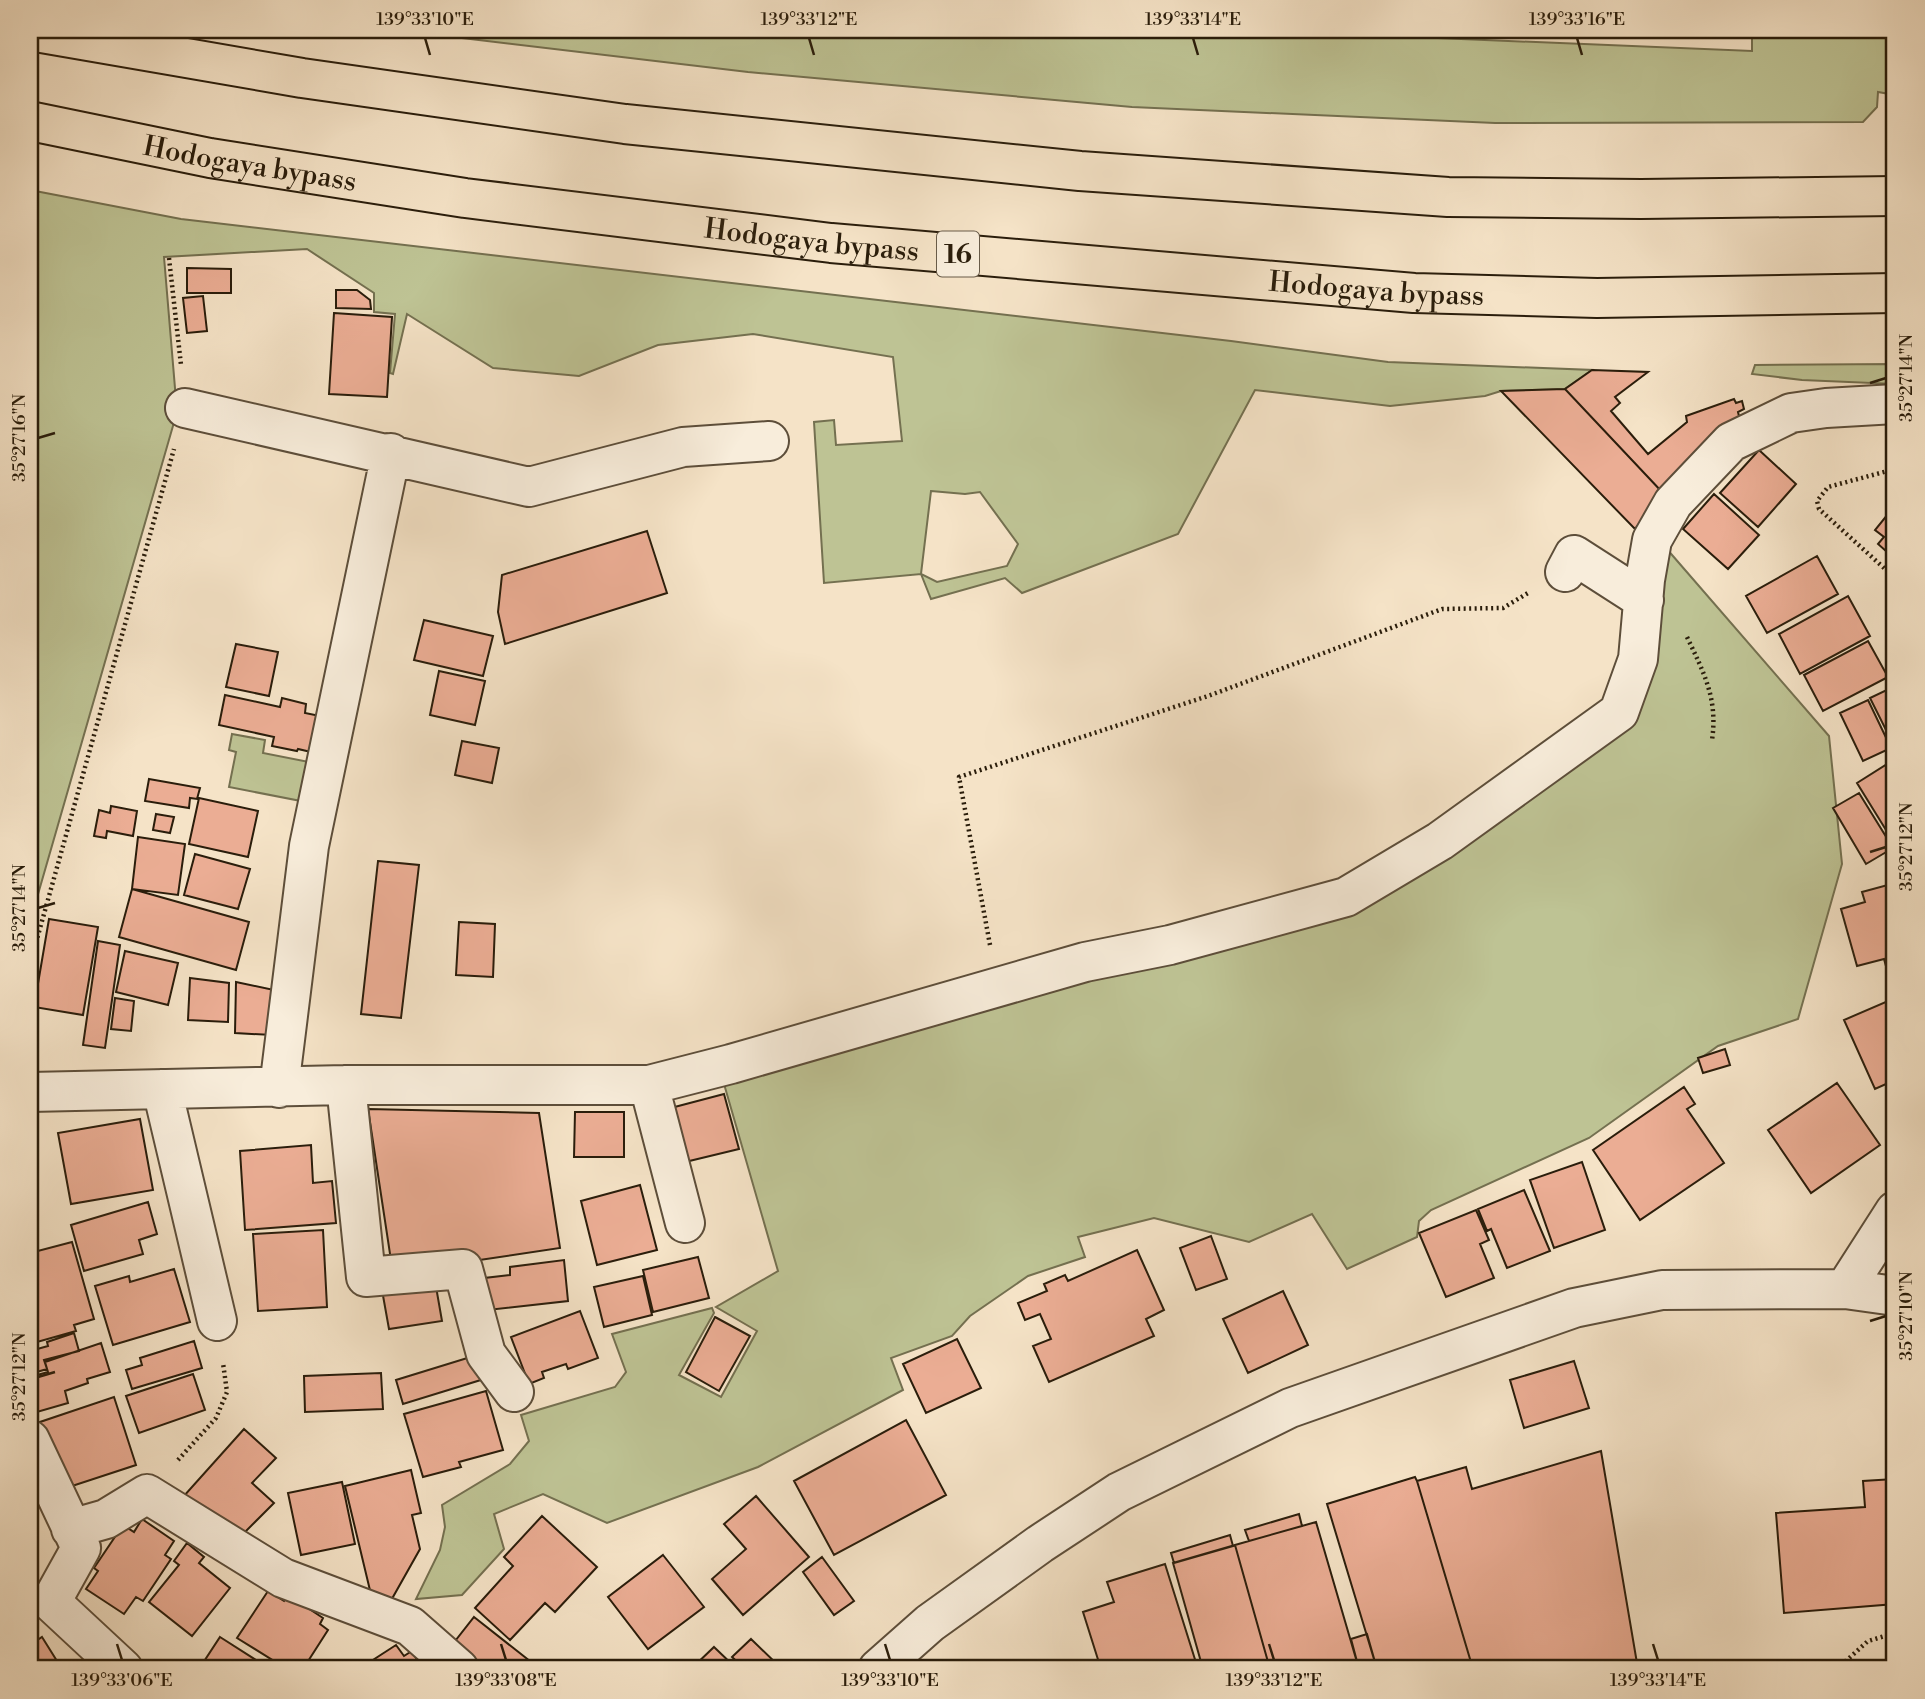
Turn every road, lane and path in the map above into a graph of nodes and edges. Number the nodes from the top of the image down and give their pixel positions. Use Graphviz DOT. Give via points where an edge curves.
graph roads {
  1 [pos="30,31"];
  2 [pos="30,121"];
  3 [pos="1895,196"];
  4 [pos="169,258"];
  5 [pos="1895,293"];
  6 [pos="1895,404"];
  7 [pos="185,408"];
  8 [pos="769,441"];
  9 [pos="391,453"];
  10 [pos="1895,470"];
  11 [pos="1565,572"];
  12 [pos="1895,578"];
  13 [pos="1644,590"];
  14 [pos="1712,740"];
  15 [pos="30,964"];
  16 [pos="998,986"];
  17 [pos="346,1085"];
  18 [pos="649,1085"];
  19 [pos="279,1088"];
  20 [pos="162,1089"];
  21 [pos="30,1092"];
  22 [pos="1895,1211"];
  23 [pos="685,1223"];
  24 [pos="1845,1289"];
  25 [pos="1895,1296"];
  26 [pos="217,1321"];
  27 [pos="514,1392"];
  28 [pos="30,1440"];
  29 [pos="147,1494"];
  30 [pos="71,1530"];
  31 [pos="1895,1633"];
  32 [pos="123,1669"];
  33 [pos="459,1669"];
  34 [pos="878,1669"];
  35 [pos="1837,1669"];
  1 -- 3 [label="highway" via="302,78 625,124 1080,171 1448,197"];
  2 -- 5 [label="highway, Hodogaya bypass / 16" via="210,158 465,198 831,243 1414,293 1597,298"];
  4 -- 7 [label="path"];
  6 -- 13 [label="street" via="1791,413 1731,442 1673,503 1652,540"];
  7 -- 9 [label="street"];
  7 -- 15 [label="path"];
  8 -- 9 [label="street" via="683,447 529,487"];
  9 -- 19 [label="street" via="309,846"];
  10 -- 12 [label="path" via="1828,487 1817,501 1819,509"];
  11 -- 13 [label="street" via="1574,555"];
  11 -- 16 [label="path" via="1503,608 1442,609 1208,696 959,777"];
  13 -- 14 [label="path" via="1678,617 1709,683 1715,719"];
  13 -- 16 [label="street" via="1638,659 1619,712 1440,841 1346,897"];
  16 -- 18 [label="street"];
  17 -- 18 [label="street"];
  17 -- 19 [label="street"];
  17 -- 27 [label="street" via="366,1278 463,1269 486,1354"];
  18 -- 23 [label="street"];
  19 -- 20 [label="street"];
  20 -- 21 [label="street"];
  20 -- 26 [label="street"];
  22 -- 24 [label="street"];
  24 -- 25 [label="street"];
  24 -- 34 [label="street" via="1662,1290 1574,1308 1290,1408 1119,1492 930,1623"];
  26 -- 29 [label="path" via="228,1392 216,1418"];
  28 -- 30 [label="street"];
  29 -- 30 [label="street" via="106,1519"];
  29 -- 33 [label="street" via="283,1578 410,1626"];
  30 -- 32 [label="street" via="81,1548 51,1602"];
  31 -- 35 [label="path" via="1868,1641"];
}
